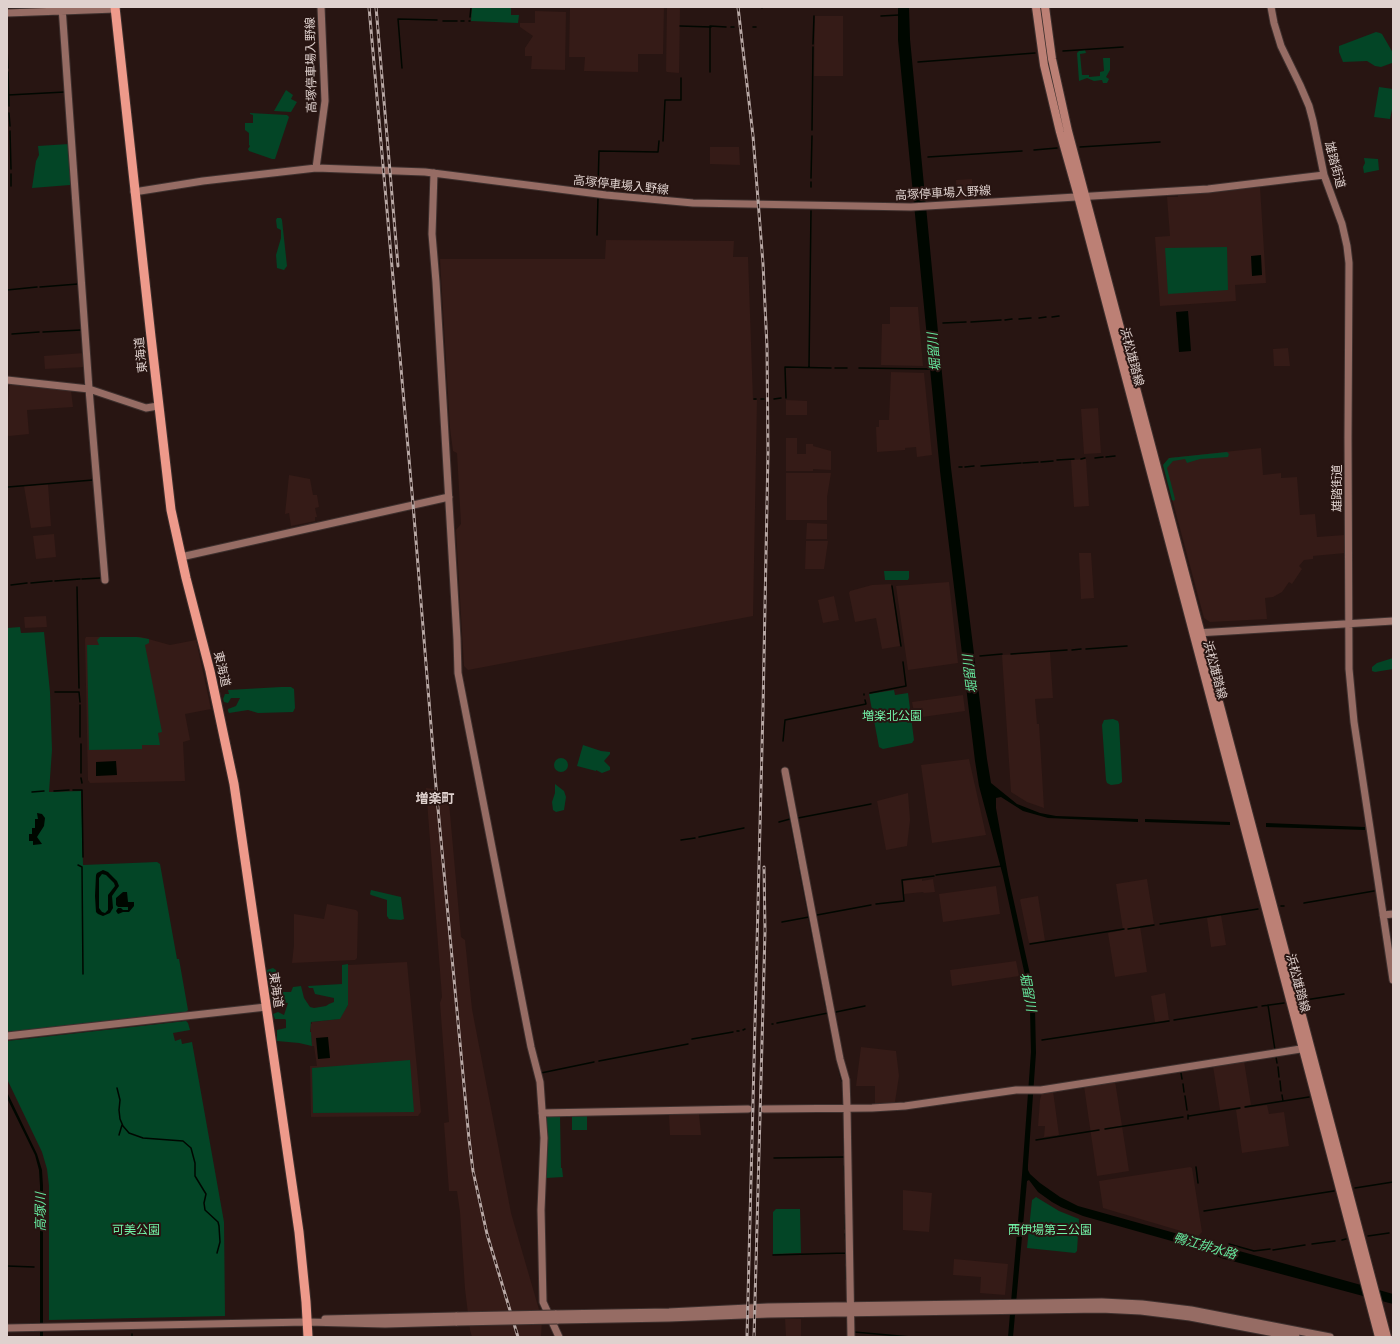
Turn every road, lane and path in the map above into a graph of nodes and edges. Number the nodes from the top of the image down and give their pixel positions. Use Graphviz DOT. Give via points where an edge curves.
graph roads {
  1 [pos="321,7"];
  2 [pos="1036,7"];
  3 [pos="1045,7"];
  4 [pos="1271,7"];
  5 [pos="115,8"];
  6 [pos="62,9"];
  7 [pos="7,13"];
  8 [pos="316,168"];
  9 [pos="434,174"];
  10 [pos="1324,175"];
  11 [pos="134,192"];
  12 [pos="1082,196"];
  13 [pos="7,380"];
  14 [pos="89,388"];
  15 [pos="158,406"];
  16 [pos="1145,453"];
  17 [pos="1154,453"];
  18 [pos="449,497"];
  19 [pos="181,557"];
  20 [pos="105,580"];
  21 [pos="1393,621"];
  22 [pos="1348,623"];
  23 [pos="1202,632"];
  24 [pos="1192,633"];
  25 [pos="785,770"];
  26 [pos="1393,914"];
  27 [pos="1383,915"];
  28 [pos="1393,980"];
  29 [pos="266,1007"];
  30 [pos="7,1036"];
  31 [pos="1307,1048"];
  32 [pos="847,1108"];
  33 [pos="748,1109"];
  34 [pos="764,1109"];
  35 [pos="542,1113"];
  36 [pos="1019,1306"];
  37 [pos="850,1309"];
  38 [pos="307,1322"];
  39 [pos="7,1328"];
  40 [pos="308,1337"];
  41 [pos="559,1337"];
  42 [pos="851,1337"];
  43 [pos="1296,1337"];
  44 [pos="1330,1337"];
  45 [pos="1379,1337"];
  46 [pos="1387,1337"];
  1 -- 8 [label="street, 高塚停車場入野線" via="324,106"];
  2 -- 12 [label="main road, 浜松雄踏線" via="1048,83"];
  3 -- 12 [label="main road, 浜松雄踏線" via="1055,72"];
  4 -- 10 [label="street, 雄踏街道" via="1278,38 1311,113"];
  5 -- 6 [label="street"];
  5 -- 11 [label="highway, 東海道"];
  6 -- 7 [label="street"];
  6 -- 14 [label="street"];
  8 -- 9 [label="street, 高塚停車場入野線" via="400,170"];
  8 -- 11 [label="street" via="202,181"];
  9 -- 12 [label="street, 高塚停車場入野線" via="693,203 911,207"];
  9 -- 18 [label="street" via="432,234"];
  10 -- 12 [label="street, 高塚停車場入野線" via="1208,189"];
  10 -- 22 [label="street, 雄踏街道" via="1343,227 1348,259"];
  11 -- 15 [label="highway, 東海道"];
  12 -- 16 [label="main road, 浜松雄踏線"];
  12 -- 17 [label="main road, 浜松雄踏線"];
  13 -- 14 [label="street"];
  14 -- 15 [label="street" via="146,408"];
  14 -- 20 [label="street"];
  15 -- 19 [label="highway, 東海道"];
  16 -- 17 [label="street"];
  16 -- 24 [label="main road, 浜松雄踏線"];
  17 -- 23 [label="main road, 浜松雄踏線"];
  18 -- 19 [label="street"];
  18 -- 35 [label="street" via="458,679 540,1082"];
  19 -- 29 [label="highway, 東海道" via="209,664 232,772"];
  21 -- 22 [label="street"];
  22 -- 23 [label="street"];
  22 -- 27 [label="street, 雄踏街道" via="1354,722"];
  23 -- 24 [label="street"];
  23 -- 31 [label="main road, 浜松雄踏線"];
  24 -- 31 [label="main road, 浜松雄踏線"];
  25 -- 32 [label="street" via="846,1080"];
  26 -- 27 [label="street"];
  27 -- 28 [label="street, 雄踏街道"];
  29 -- 30 [label="street"];
  29 -- 38 [label="highway, 東海道" via="300,1237"];
  31 -- 32 [label="street" via="1036,1091 1025,1090 898,1106"];
  31 -- 45 [label="main road, 浜松雄踏線"];
  31 -- 46 [label="main road, 浜松雄踏線"];
  32 -- 34 [label="street"];
  32 -- 37 [label="street"];
  33 -- 35 [label="street"];
  35 -- 41 [label="street" via="543,1302"];
  36 -- 37 [label="street"];
  36 -- 43 [label="street" via="1141,1311 1203,1319"];
  36 -- 44 [label="street" via="1096,1302 1142,1304 1204,1312"];
  37 -- 38 [label="street, bridge" via="705,1317 609,1316"];
  37 -- 42 [label="street"];
  38 -- 39 [label="street"];
  38 -- 40 [label="highway, 東海道"];
}
